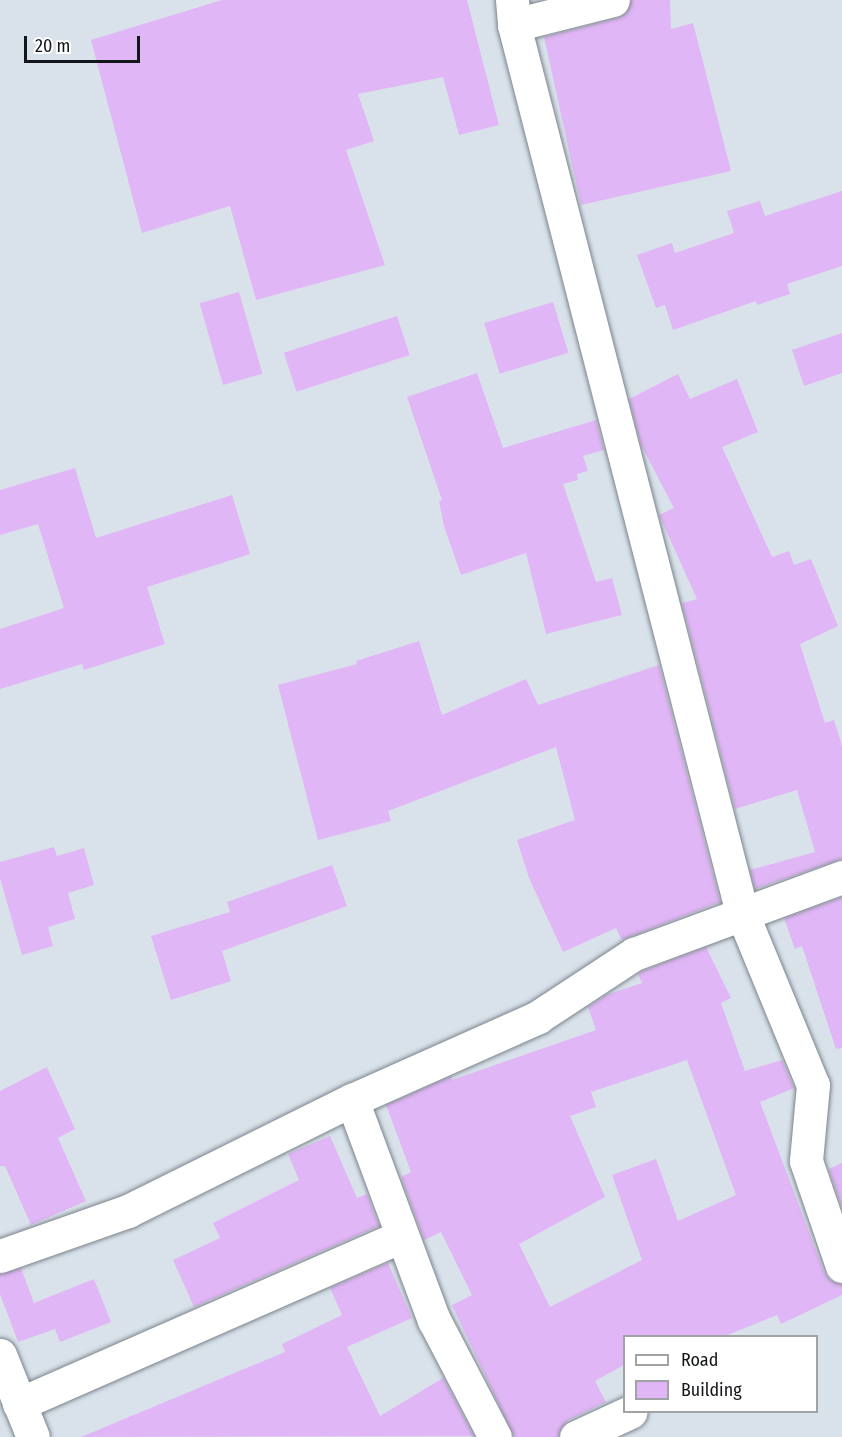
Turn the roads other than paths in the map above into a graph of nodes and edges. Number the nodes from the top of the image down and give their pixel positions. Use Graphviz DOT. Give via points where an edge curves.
graph roads {
  1 [pos="614,0"];
  2 [pos="513,12"];
  3 [pos="842,877"];
  4 [pos="742,914"];
  5 [pos="352,1100"];
  6 [pos="402,1236"];
  7 [pos="0,1256"];
  8 [pos="842,1266"];
  9 [pos="0,1355"];
  10 [pos="19,1404"];
  11 [pos="628,1413"];
  12 [pos="33,1437"];
  13 [pos="495,1437"];
  14 [pos="576,1437"];
  1 -- 2 [label="street"];
  2 -- 4 [label="street"];
  3 -- 4 [label="street"];
  4 -- 5 [label="street" via="634,954 538,1017"];
  4 -- 8 [label="street" via="813,1085 806,1161"];
  5 -- 6 [label="street"];
  5 -- 7 [label="street" via="128,1211"];
  6 -- 10 [label="street"];
  6 -- 13 [label="street" via="434,1320"];
  9 -- 10 [label="street"];
  10 -- 12 [label="street"];
  11 -- 14 [label="street"];
}
